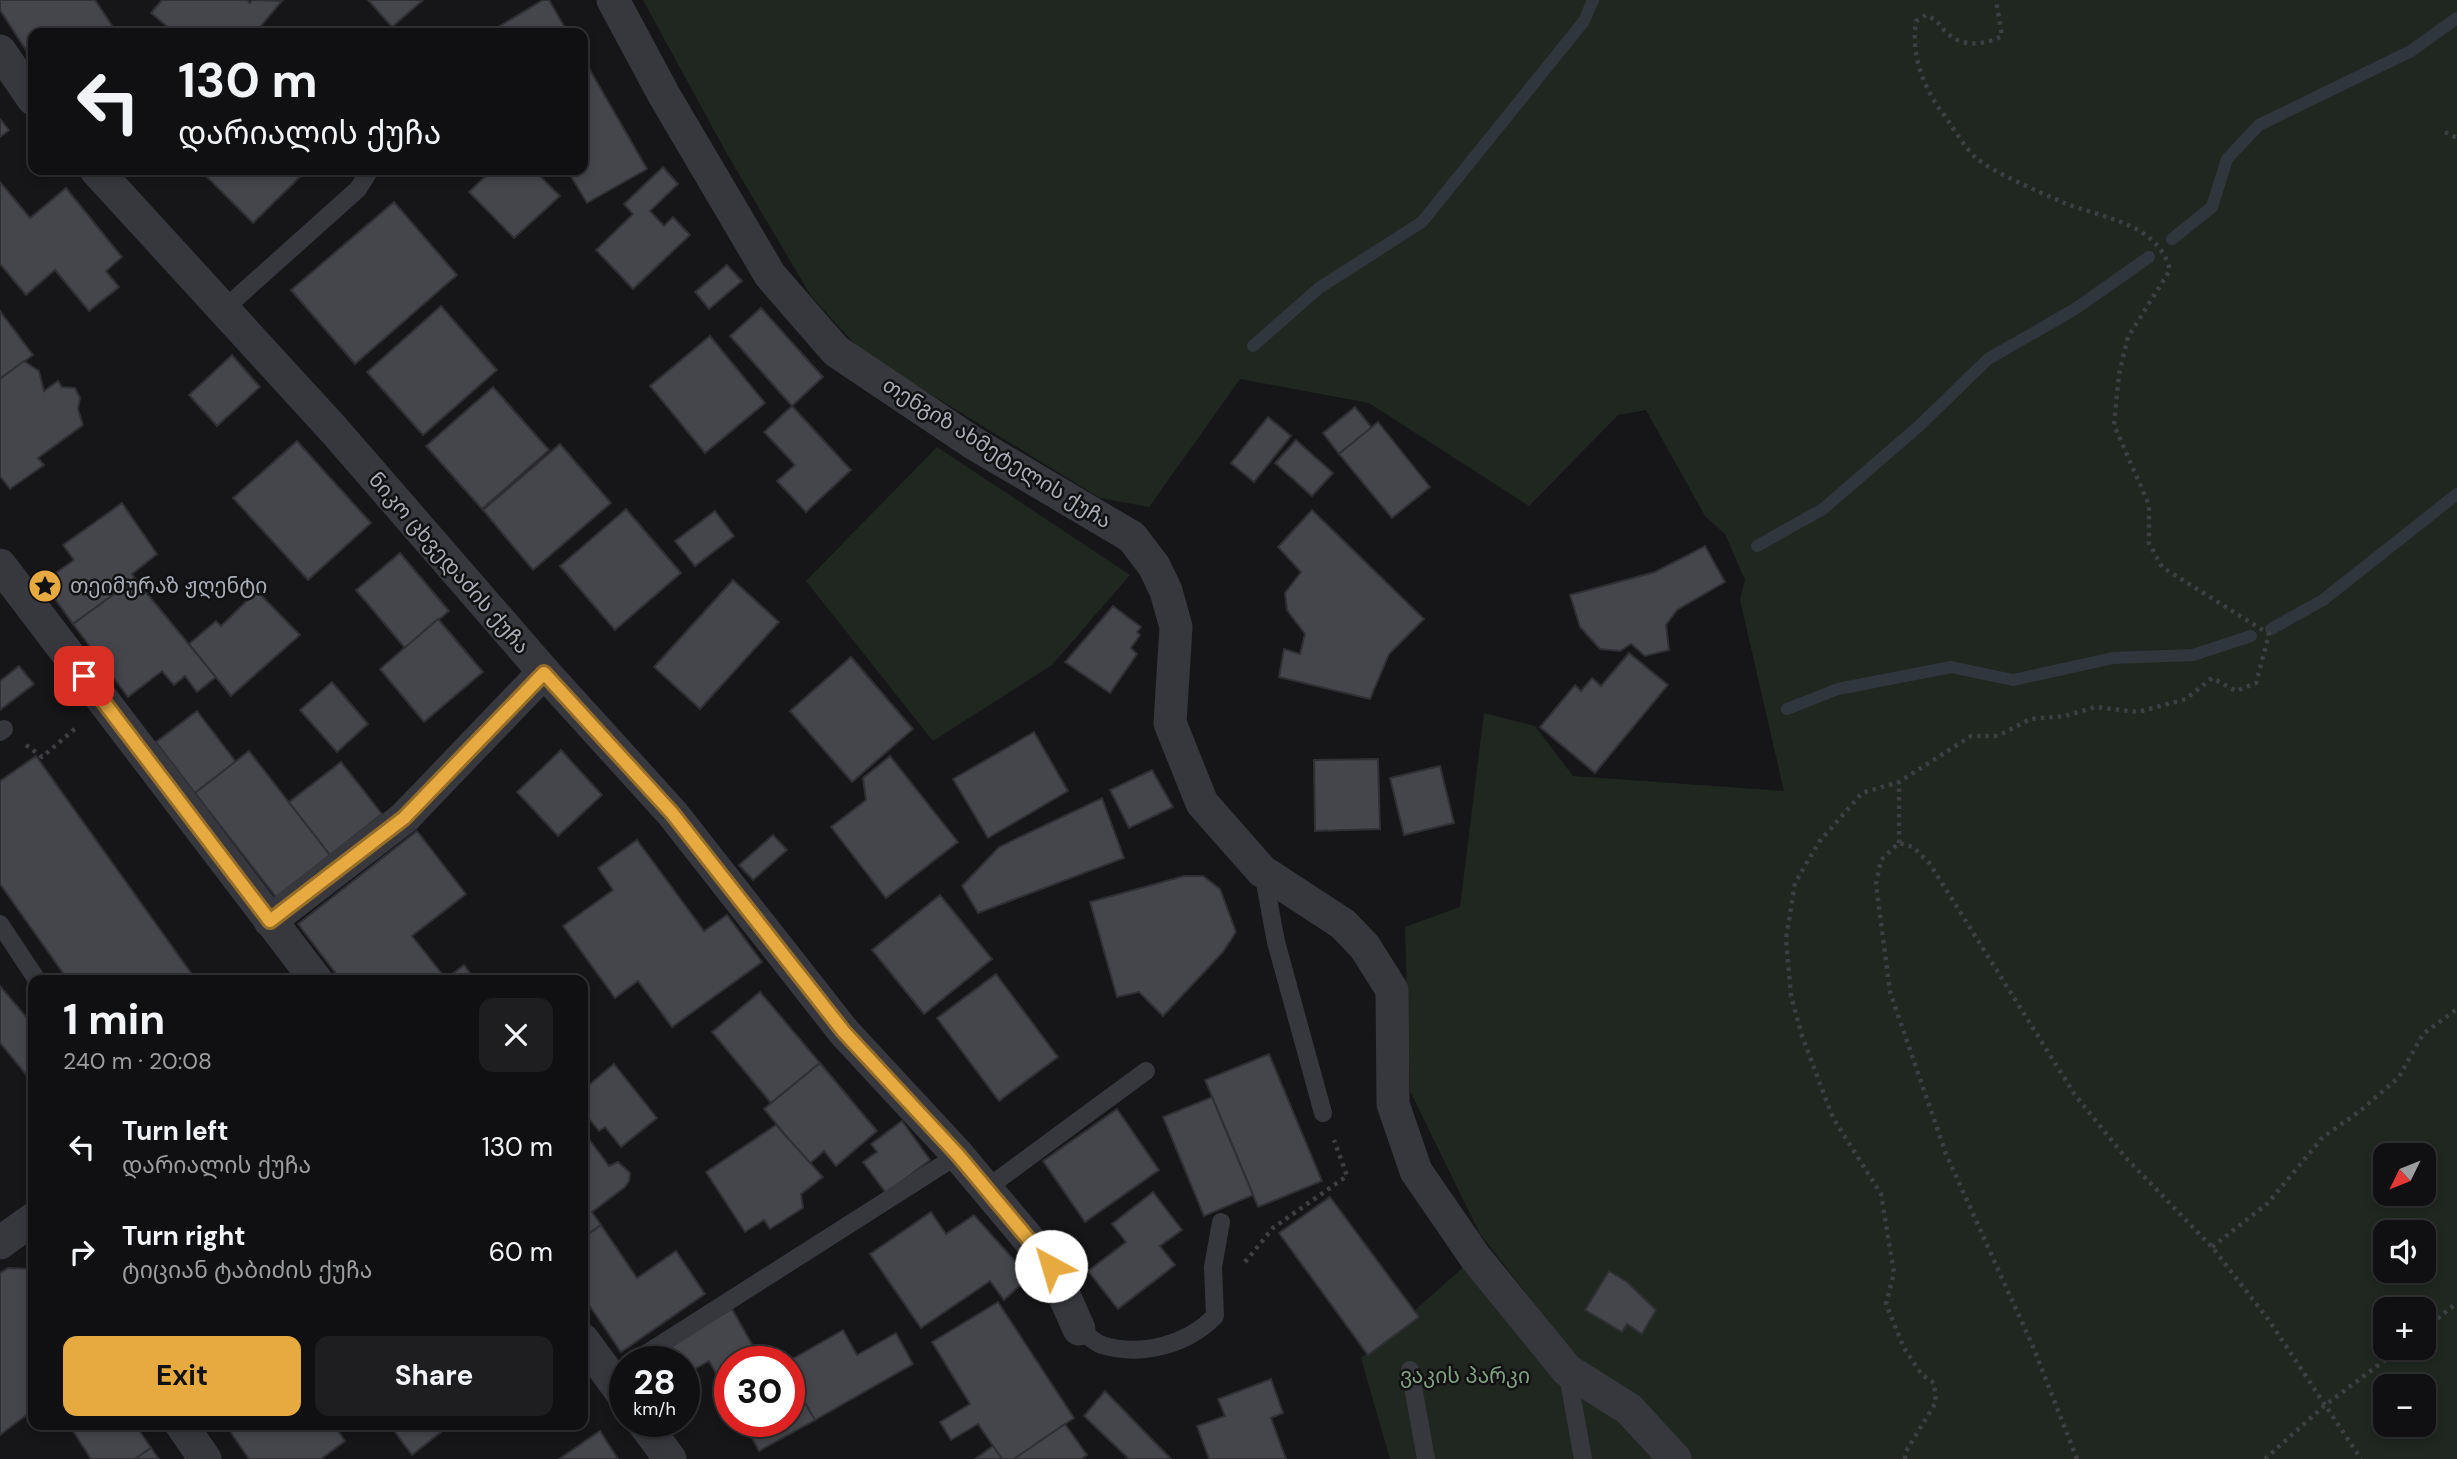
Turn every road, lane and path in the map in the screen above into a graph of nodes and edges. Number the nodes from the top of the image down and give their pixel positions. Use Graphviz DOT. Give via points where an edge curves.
graph roads {
  1 [pos="613,0"];
  2 [pos="1996,0"];
  3 [pos="0,51"];
  4 [pos="28,92"];
  5 [pos="2445,132"];
  6 [pos="2457,138"];
  7 [pos="101,175"];
  8 [pos="367,175"];
  9 [pos="223,310"];
  10 [pos="0,565"];
  11 [pos="544,673"];
  12 [pos="77,727"];
  13 [pos="42,757"];
  14 [pos="1899,782"];
  15 [pos="1899,843"];
  16 [pos="1262,870"];
  17 [pos="270,921"];
  18 [pos="0,924"];
  19 [pos="34,975"];
  20 [pos="312,975"];
  21 [pos="2457,1009"];
  22 [pos="1146,1071"];
  23 [pos="1323,1113"];
  24 [pos="958,1155"];
  25 [pos="987,1188"];
  26 [pos="1221,1222"];
  27 [pos="28,1223"];
  28 [pos="1273,1228"];
  29 [pos="0,1243"];
  30 [pos="2212,1247"];
  31 [pos="2457,1303"];
  32 [pos="2436,1320"];
  33 [pos="1079,1329"];
  34 [pos="588,1344"];
  35 [pos="667,1346"];
  36 [pos="2385,1360"];
  37 [pos="609,1363"];
  38 [pos="1410,1370"];
  39 [pos="1567,1370"];
  40 [pos="2324,1406"];
  41 [pos="185,1430"];
  42 [pos="654,1437"];
  43 [pos="205,1459"];
  44 [pos="670,1459"];
  45 [pos="1426,1459"];
  46 [pos="1583,1459"];
  47 [pos="1675,1459"];
  48 [pos="1905,1459"];
  49 [pos="2077,1459"];
  50 [pos="2265,1459"];
  51 [pos="2361,1459"];
  1 -- 16 [label="street, თენგიზ ახმეტელის ქუჩა" via="770,275 836,351 973,443 1132,537 1160,578 1176,627 1170,723 1202,803"];
  2 -- 14 [label="path" via="2002,36 1990,43 1969,44 1946,33 1941,22 1926,15 1916,21 1913,36 1924,86 1976,159 2064,203 2111,216 2145,235 2166,256 2170,270 2128,337 2114,425 2149,505 2149,543 2162,568 2269,634 2256,683 2236,691 2212,678 2186,699 2138,712 2095,707 2066,716 2030,719 1998,736 1971,736"];
  3 -- 4 [label="street"];
  5 -- 6 [label="path"];
  7 -- 9 [label="street, ნიკო ცხვედაძის ქუჩა"];
  8 -- 9 [label="lane" via="358,190"];
  9 -- 11 [label="street, ნიკო ცხვედაძის ქუჩა" via="334,430"];
  10 -- 17 [label="street"];
  11 -- 17 [label="street" via="404,818"];
  11 -- 24 [label="street, ნიკო ცხვედაძის ქუჩა" via="672,813 844,1032"];
  12 -- 13 [label="path"];
  14 -- 15 [label="path"];
  14 -- 48 [label="path" via="1863,793 1819,842 1795,883 1786,939 1791,996 1802,1036 1833,1118 1881,1194 1894,1273 1886,1304 1904,1348 1922,1375 1934,1383 1936,1402"];
  15 -- 30 [label="path" via="1913,847 1930,864 2075,1095 2126,1158"];
  15 -- 49 [label="path" via="1881,860 1876,884 1890,992 1945,1154 2034,1349"];
  16 -- 23 [label="lane" via="1276,942"];
  16 -- 39 [label="street, თენგიზ ახმეტელის ქუჩა" via="1343,924 1365,947 1392,990 1393,1104 1416,1171 1475,1257"];
  17 -- 20 [label="street"];
  18 -- 19 [label="lane"];
  21 -- 30 [label="path" via="2423,1034 2399,1077 2323,1137 2268,1203"];
  22 -- 25 [label="lane"];
  23 -- 28 [label="path" via="1347,1176"];
  24 -- 25 [label="street, ნიკო ცხვედაძის ქუჩა"];
  24 -- 35 [label="lane"];
  25 -- 33 [label="street, ნიკო ცხვედაძის ქუჩა" via="1051,1266"];
  26 -- 33 [label="lane, ნიკო ცხვედაძის ქუჩა" via="1213,1266 1216,1317 1207,1325 1176,1343 1143,1350 1100,1345"];
  27 -- 29 [label="street"];
  30 -- 40 [label="path" via="2268,1319"];
  31 -- 32 [label="path"];
  34 -- 37 [label="street"];
  36 -- 40 [label="path"];
  38 -- 45 [label="lane"];
  39 -- 46 [label="lane"];
  39 -- 47 [label="street, თენგიზ ახმეტელის ქუჩა" via="1629,1409"];
  40 -- 50 [label="path"];
  40 -- 51 [label="path"];
  41 -- 43 [label="street"];
  42 -- 44 [label="street"];
}
